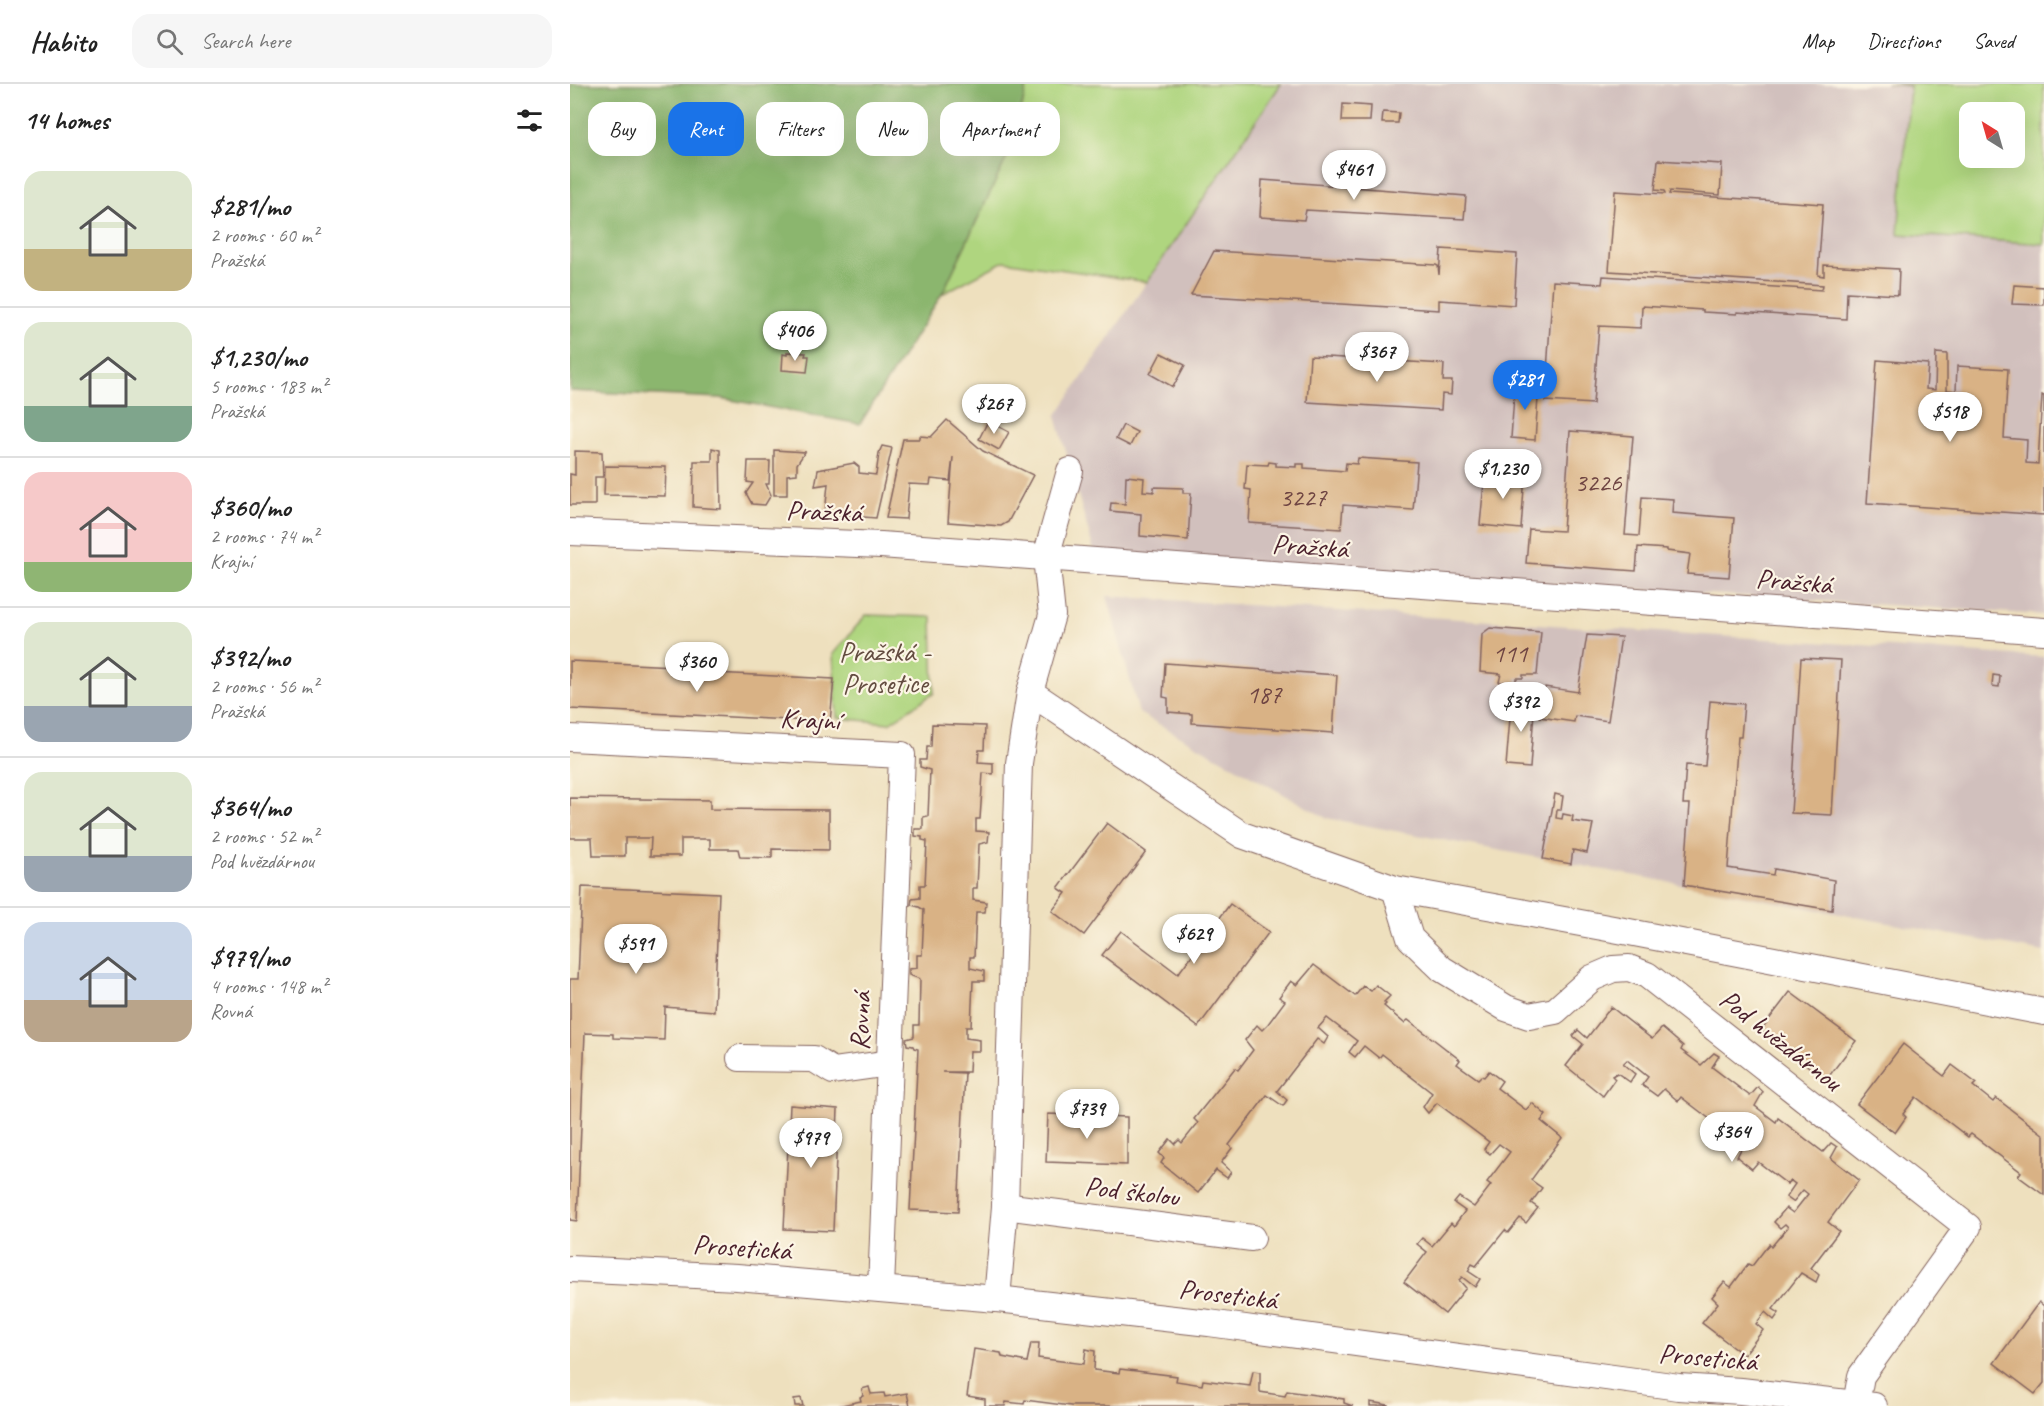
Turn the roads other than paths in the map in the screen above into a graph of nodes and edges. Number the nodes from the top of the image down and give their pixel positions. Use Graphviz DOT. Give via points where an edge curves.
graph roads {
  1 [pos="1070,471"];
  2 [pos="570,532"];
  3 [pos="1046,556"];
  4 [pos="2044,631"];
  5 [pos="1030,693"];
  6 [pos="570,738"];
  7 [pos="902,755"];
  8 [pos="1395,889"];
  9 [pos="2044,1012"];
  10 [pos="741,1058"];
  11 [pos="890,1063"];
  12 [pos="1005,1206"];
  13 [pos="1252,1238"];
  14 [pos="570,1269"];
  15 [pos="881,1290"];
  16 [pos="997,1299"];
  17 [pos="1687,1397"];
  18 [pos="1865,1405"];
  1 -- 3 [label="street"];
  2 -- 3 [label="street, Pražská"];
  3 -- 4 [label="street, Pražská"];
  3 -- 5 [label="street" via="1052,615"];
  5 -- 8 [label="street" via="1242,834"];
  5 -- 12 [label="street" via="1019,763"];
  6 -- 7 [label="street, Krajní"];
  7 -- 11 [label="street, Rovná"];
  8 -- 9 [label="street"];
  8 -- 18 [label="street, Pod hvězdárnou" via="1410,938 1442,969 1506,1008 1529,1016 1555,1011 1592,978 1613,969 1629,968 1647,975 1968,1227 1861,1376"];
  10 -- 11 [label="street" via="814,1059 833,1071"];
  11 -- 15 [label="street, Rovná"];
  12 -- 13 [label="street, Pod školou"];
  12 -- 16 [label="street"];
  14 -- 15 [label="street, Prosetická" via="737,1277"];
  15 -- 16 [label="street, Prosetická"];
  16 -- 17 [label="street, Prosetická" via="1209,1323"];
  17 -- 18 [label="street, Prosetická" via="1741,1391"];
}
